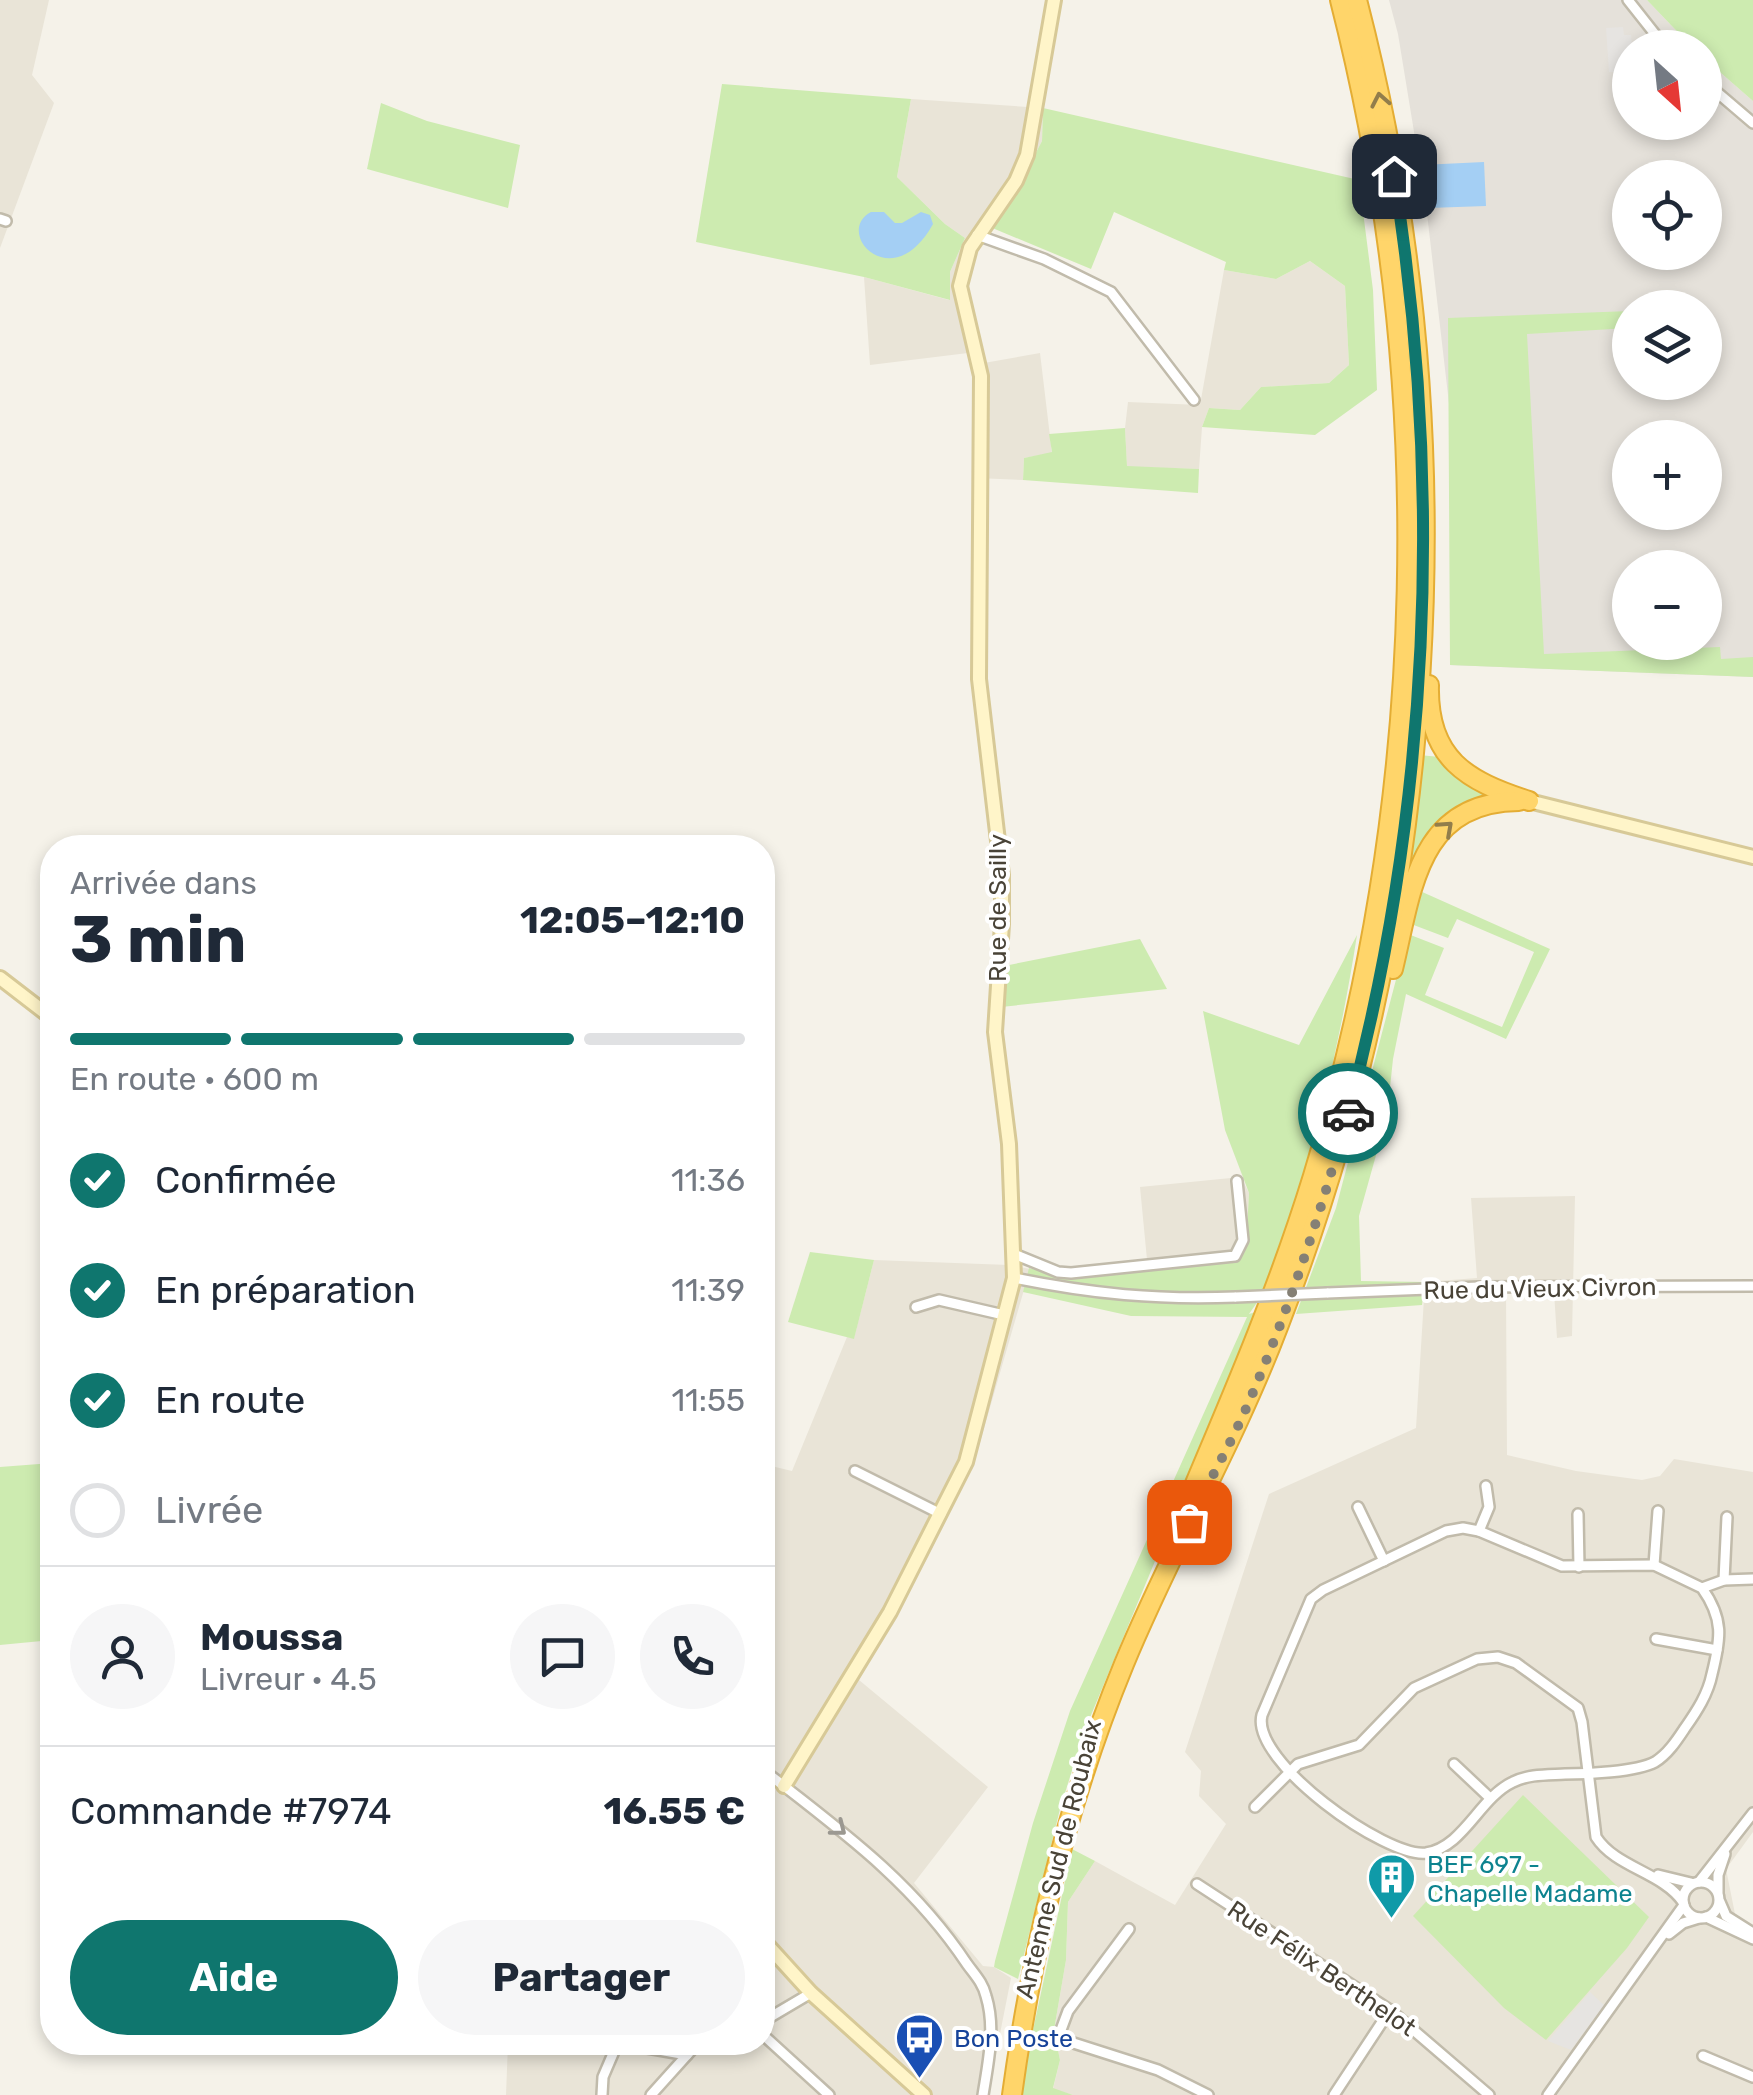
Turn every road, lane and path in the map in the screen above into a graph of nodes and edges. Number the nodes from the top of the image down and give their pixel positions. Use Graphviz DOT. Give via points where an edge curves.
graph roads {
  1 [pos="1054,0"];
  2 [pos="1340,0"];
  3 [pos="1357,0"];
  4 [pos="1628,0"];
  5 [pos="1652,30"];
  6 [pos="1722,97"];
  7 [pos="1753,123"];
  8 [pos="977,235"];
  9 [pos="1194,400"];
  10 [pos="1424,509"];
  11 [pos="1529,801"];
  12 [pos="1753,856"];
  13 [pos="0,978"];
  14 [pos="40,1009"];
  15 [pos="1364,1050"];
  16 [pos="1236,1180"];
  17 [pos="1014,1254"];
  18 [pos="1014,1278"];
  19 [pos="1753,1286"];
  20 [pos="916,1307"];
  21 [pos="1004,1316"];
  22 [pos="855,1472"];
  23 [pos="1486,1486"];
  24 [pos="1358,1507"];
  25 [pos="1658,1511"];
  26 [pos="941,1514"];
  27 [pos="1578,1514"];
  28 [pos="1727,1517"];
  29 [pos="1480,1531"];
  30 [pos="1384,1561"];
  31 [pos="1654,1565"];
  32 [pos="1580,1567"];
  33 [pos="1753,1579"];
  34 [pos="1724,1580"];
  35 [pos="1702,1588"];
  36 [pos="1656,1640"];
  37 [pos="1717,1650"];
  38 [pos="1454,1764"];
  39 [pos="1588,1773"];
  40 [pos="1287,1774"];
  41 [pos="775,1779"];
  42 [pos="784,1786"];
  43 [pos="1490,1798"];
  44 [pos="1255,1807"];
  45 [pos="1753,1813"];
  46 [pos="1734,1837"];
  47 [pos="1628,1862"];
  48 [pos="1697,1882"];
  49 [pos="1196,1884"];
  50 [pos="1719,1898"];
  51 [pos="1683,1904"];
  52 [pos="1703,1918"];
  53 [pos="1129,1929"];
  54 [pos="1753,1936"];
  55 [pos="775,1953"];
  56 [pos="1651,1955"];
  57 [pos="810,1992"];
  58 [pos="1390,2010"];
  59 [pos="775,2014"];
  60 [pos="775,2046"];
  61 [pos="613,2055"];
  62 [pos="687,2055"];
  63 [pos="1703,2056"];
  64 [pos="1753,2077"];
  65 [pos="602,2095"];
  66 [pos="651,2095"];
  67 [pos="829,2095"];
  68 [pos="924,2095"];
  69 [pos="984,2095"];
  70 [pos="1008,2095"];
  71 [pos="1208,2095"];
  72 [pos="1334,2095"];
  73 [pos="1490,2095"];
  74 [pos="1548,2095"];
  1 -- 8 [label="street, Rue de Sailly" via="1022,169"];
  2 -- 70 [label="highway, Antenne Sud de Roubaix" via="1386,231 1406,437 1404,662 1383,868 1348,1046 1301,1214 1078,1766 1035,1926"];
  10 -- 3 [label="highway, Antenne Sud de Roubaix, one-way" via="1404,244"];
  4 -- 5 [label="street"];
  6 -- 7 [label="street"];
  8 -- 9 [label="street" via="1112,292"];
  8 -- 17 [label="street, Rue de Sailly" via="960,286 981,376 979,679 1000,851 995,1032"];
  10 -- 11 [label="highway" via="1433,555 1429,702 1435,731 1467,776"];
  10 -- 15 [label="highway, Antenne Sud de Roubaix" via="1410,786"];
  11 -- 12 [label="street"];
  15 -- 11 [label="highway, one-way" via="1382,1012 1428,846 1474,808"];
  13 -- 14 [label="street"];
  15 -- 70 [label="highway, Antenne Sud de Roubaix" via="1327,1187 1280,1322 1129,1652 1089,1760 1045,1918"];
  16 -- 17 [label="street" via="1243,1240 1236,1256 1071,1273"];
  17 -- 18 [label="street, Rue de Sailly"];
  18 -- 19 [label="street, Rue du Vieux Civron, bridge" via="1138,1298"];
  18 -- 21 [label="street, Rue de Sailly"];
  20 -- 21 [label="street" via="939,1300"];
  21 -- 26 [label="street, Rue de Sailly" via="970,1452"];
  22 -- 26 [label="street"];
  23 -- 29 [label="street" via="1489,1507"];
  24 -- 30 [label="street"];
  25 -- 31 [label="street"];
  26 -- 42 [label="street, Rue de Sailly" via="880,1630"];
  27 -- 32 [label="street"];
  28 -- 34 [label="street"];
  29 -- 30 [label="street" via="1454,1529"];
  29 -- 32 [label="street" via="1554,1563"];
  30 -- 40 [label="street" via="1323,1590 1307,1605 1260,1724"];
  31 -- 32 [label="street"];
  31 -- 35 [label="street"];
  33 -- 34 [label="street"];
  34 -- 35 [label="street"];
  35 -- 37 [label="street" via="1719,1617"];
  36 -- 37 [label="street"];
  37 -- 39 [label="street" via="1703,1700 1663,1756 1647,1765"];
  38 -- 43 [label="street"];
  39 -- 40 [label="street" via="1578,1708 1516,1662 1487,1656 1414,1688 1358,1746 1309,1759"];
  39 -- 43 [label="street" via="1527,1776"];
  39 -- 47 [label="street" via="1596,1837"];
  40 -- 43 [label="street" via="1406,1852 1444,1846"];
  40 -- 44 [label="street"];
  41 -- 42 [label="street"];
  42 -- 69 [label="street, one-way" via="886,1867 977,1976 991,2026"];
  45 -- 46 [label="street"];
  46 -- 48 [label="street"];
  46 -- 50 [label="street" via="1720,1867"];
  47 -- 48 [label="street" via="1678,1882"];
  47 -- 51 [label="street" via="1674,1890"];
  48 -- 50 [label="street" via="1712,1886"];
  48 -- 51 [label="street" via="1686,1889"];
  49 -- 58 [label="street, Rue Félix Berthelot"];
  50 -- 52 [label="street" via="1715,1912"];
  50 -- 54 [label="street" via="1726,1916"];
  51 -- 52 [label="street"];
  51 -- 56 [label="street"];
  52 -- 54 [label="street"];
  52 -- 56 [label="street" via="1678,1926"];
  53 -- 71 [label="street" via="1065,2015 1058,2038 1158,2070"];
  55 -- 57 [label="street"];
  56 -- 74 [label="street"];
  57 -- 59 [label="street"];
  57 -- 68 [label="street"];
  58 -- 72 [label="street"];
  58 -- 73 [label="street, Rue Félix Berthelot"];
  60 -- 67 [label="street"];
  61 -- 65 [label="street"];
  62 -- 66 [label="street"];
  63 -- 64 [label="street"];
}
